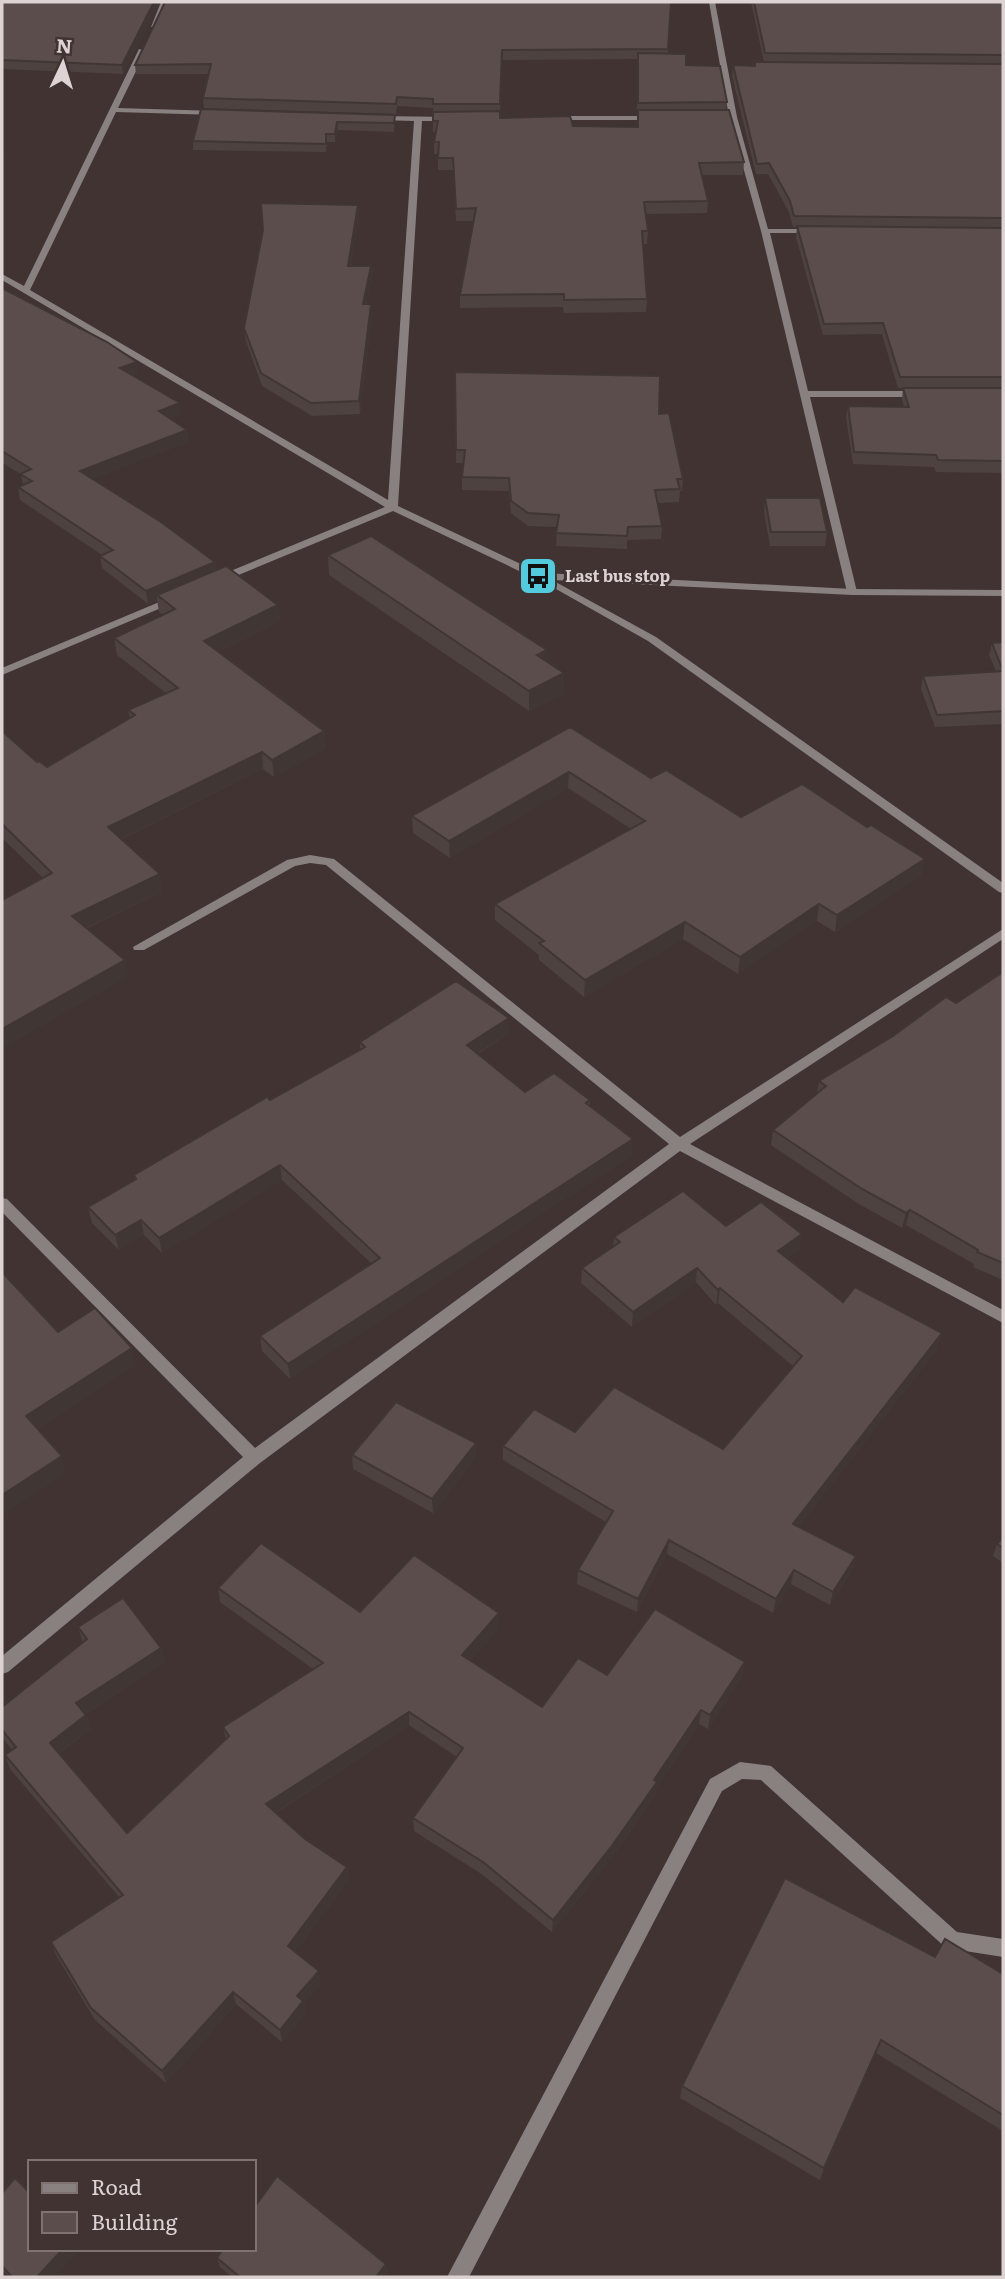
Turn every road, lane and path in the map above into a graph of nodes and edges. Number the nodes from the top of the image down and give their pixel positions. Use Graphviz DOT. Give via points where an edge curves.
graph roads {
  1 [pos="164,2"];
  2 [pos="712,2"];
  3 [pos="723,66"];
  4 [pos="736,67"];
  5 [pos="114,110"];
  6 [pos="225,113"];
  7 [pos="363,117"];
  8 [pos="719,117"];
  9 [pos="733,117"];
  10 [pos="541,118"];
  11 [pos="664,118"];
  12 [pos="418,119"];
  13 [pos="459,119"];
  14 [pos="765,231"];
  15 [pos="821,232"];
  16 [pos="2,277"];
  17 [pos="26,290"];
  18 [pos="803,394"];
  19 [pos="936,394"];
  20 [pos="393,507"];
  21 [pos="538,576"];
  22 [pos="214,582"];
  23 [pos="852,592"];
  24 [pos="188,593"];
  25 [pos="1003,593"];
  26 [pos="2,672"];
  27 [pos="1003,889"];
  28 [pos="1003,933"];
  29 [pos="139,947"];
  30 [pos="679,1144"];
  31 [pos="2,1203"];
  32 [pos="1003,1317"];
  33 [pos="254,1458"];
  34 [pos="2,1666"];
  35 [pos="1003,1948"];
  36 [pos="458,2277"];
  1 -- 5 [label="street"];
  2 -- 3 [label="street"];
  3 -- 4 [label="street"];
  3 -- 9 [label="street"];
  5 -- 6 [label="street"];
  5 -- 17 [label="street"];
  7 -- 12 [label="street"];
  8 -- 9 [label="street"];
  9 -- 14 [label="street"];
  10 -- 11 [label="street"];
  12 -- 13 [label="street"];
  12 -- 20 [label="street"];
  14 -- 15 [label="street"];
  14 -- 18 [label="street"];
  16 -- 17 [label="street"];
  17 -- 20 [label="street"];
  18 -- 19 [label="street"];
  18 -- 23 [label="street"];
  20 -- 21 [label="street"];
  20 -- 22 [label="street"];
  21 -- 23 [label="street"];
  21 -- 27 [label="street" via="652,639"];
  23 -- 25 [label="street"];
  24 -- 26 [label="street"];
  28 -- 30 [label="street"];
  29 -- 30 [label="street" via="291,863 310,859 330,862"];
  30 -- 32 [label="street"];
  30 -- 33 [label="street"];
  31 -- 33 [label="street"];
  33 -- 34 [label="street"];
  35 -- 36 [label="street" via="953,1941 765,1772 740,1770 716,1785"];
}
